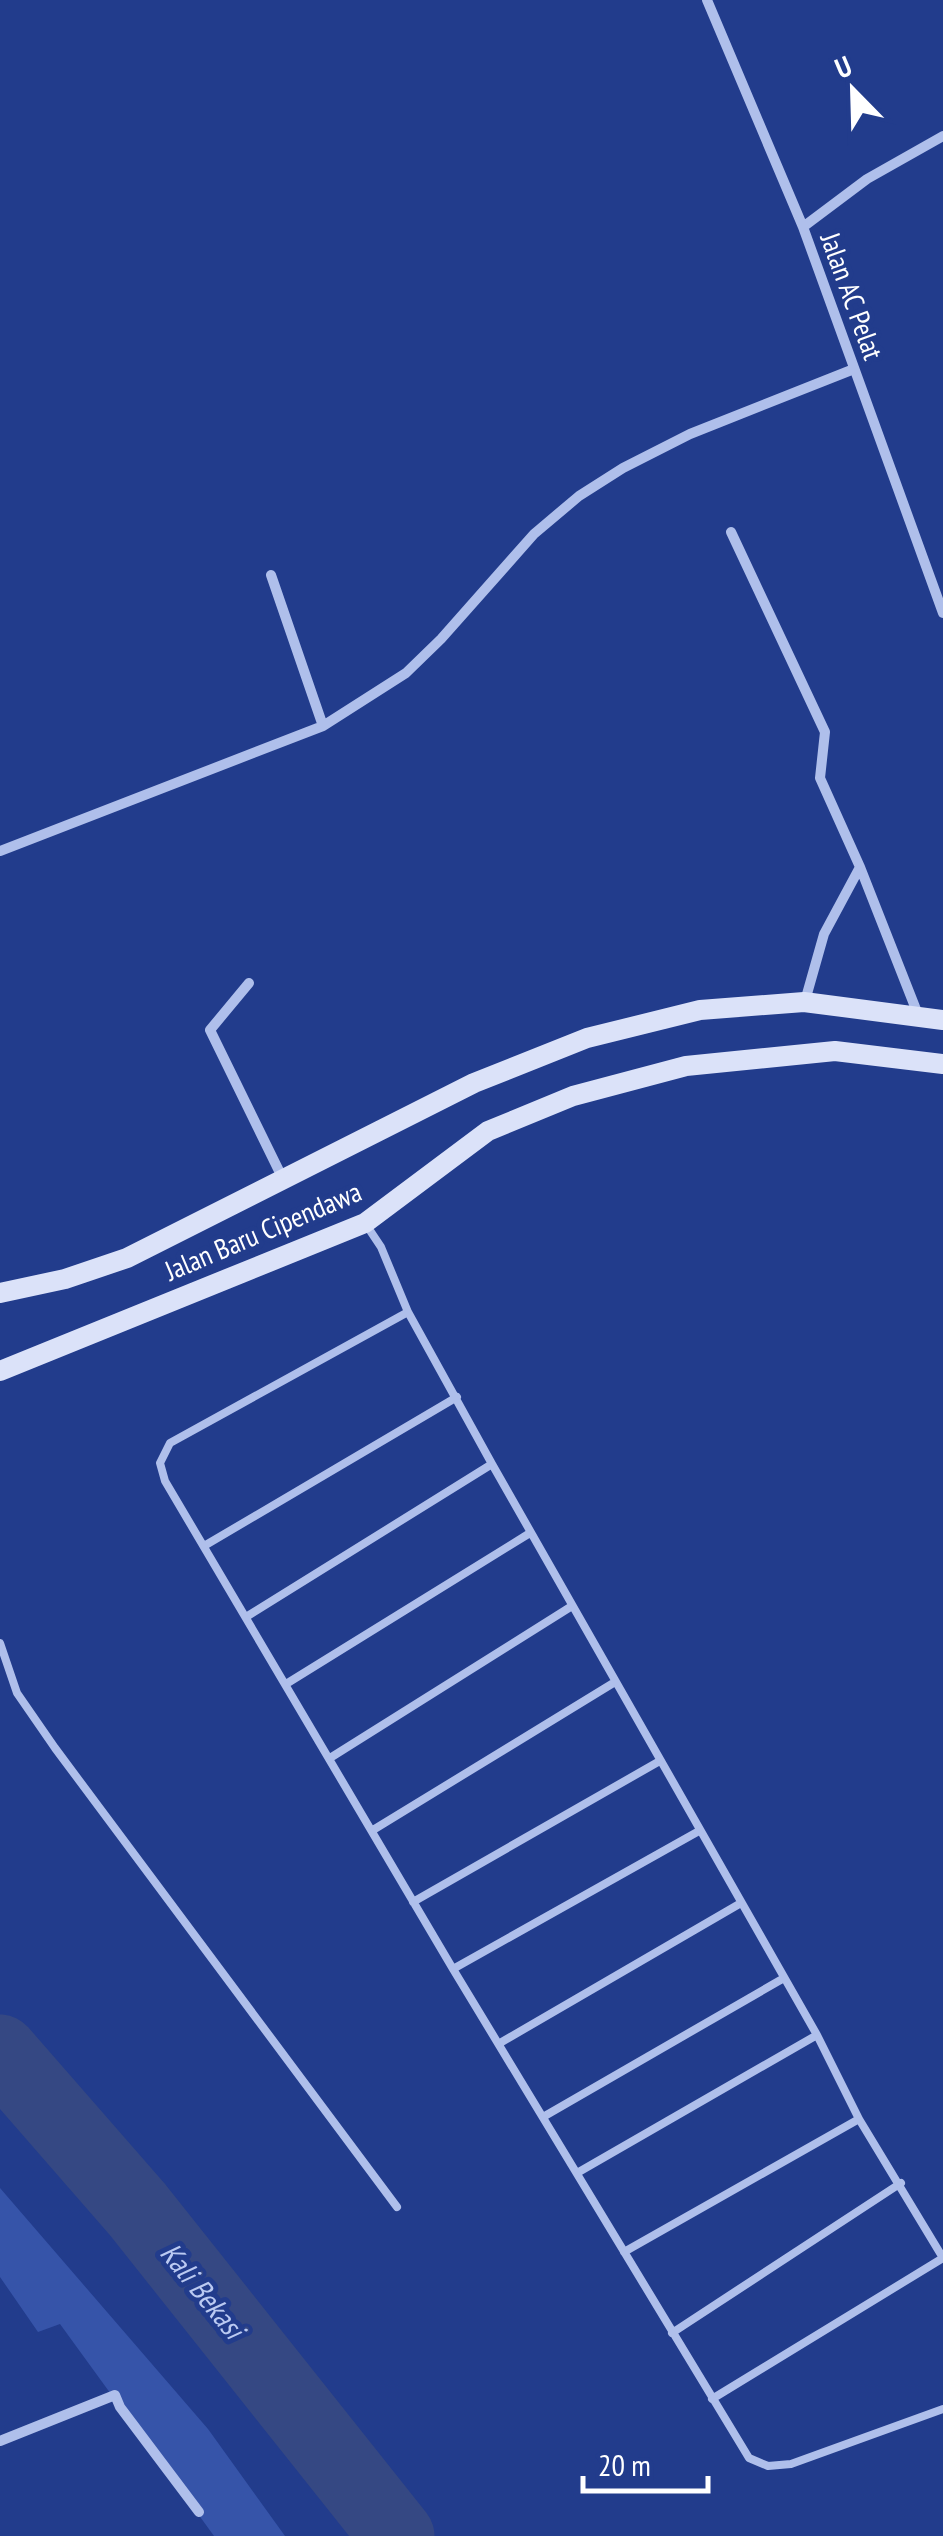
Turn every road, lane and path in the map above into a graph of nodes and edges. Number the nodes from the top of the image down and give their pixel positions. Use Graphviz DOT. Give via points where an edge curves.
graph roads {
  1 [pos="707,0"];
  2 [pos="943,136"];
  3 [pos="803,228"];
  4 [pos="854,369"];
  5 [pos="731,532"];
  6 [pos="271,576"];
  7 [pos="943,613"];
  8 [pos="324,726"];
  9 [pos="0,851"];
  10 [pos="860,867"];
  11 [pos="249,983"];
  12 [pos="804,1002"];
  13 [pos="919,1018"];
  14 [pos="943,1020"];
  15 [pos="943,1064"];
  16 [pos="283,1179"];
  17 [pos="365,1223"];
  18 [pos="0,1293"];
  19 [pos="408,1312"];
  20 [pos="0,1371"];
  21 [pos="458,1397"];
  22 [pos="492,1464"];
  23 [pos="530,1533"];
  24 [pos="204,1546"];
  25 [pos="572,1606"];
  26 [pos="246,1617"];
  27 [pos="0,1643"];
  28 [pos="615,1682"];
  29 [pos="286,1684"];
  30 [pos="330,1758"];
  31 [pos="658,1762"];
  32 [pos="373,1830"];
  33 [pos="699,1831"];
  34 [pos="413,1902"];
  35 [pos="741,1903"];
  36 [pos="452,1970"];
  37 [pos="784,1978"];
  38 [pos="817,2035"];
  39 [pos="500,2042"];
  40 [pos="543,2116"];
  41 [pos="859,2119"];
  42 [pos="577,2173"];
  43 [pos="901,2183"];
  44 [pos="398,2207"];
  45 [pos="624,2252"];
  46 [pos="943,2258"];
  47 [pos="672,2333"];
  48 [pos="712,2399"];
  49 [pos="943,2409"];
  50 [pos="0,2441"];
  51 [pos="199,2512"];
  1 -- 3 [label="street, Jalan AC Pelat"];
  2 -- 3 [label="street" via="867,178"];
  3 -- 4 [label="street, Jalan AC Pelat"];
  4 -- 7 [label="street, Jalan AC Pelat"];
  4 -- 8 [label="street" via="690,434 580,496 534,534 406,673"];
  5 -- 10 [label="street" via="825,732 820,778"];
  6 -- 8 [label="street"];
  8 -- 9 [label="street"];
  10 -- 12 [label="street" via="824,934"];
  10 -- 13 [label="street"];
  11 -- 16 [label="street" via="210,1030"];
  12 -- 13 [label="main road, Jalan Baru Cipendawa"];
  12 -- 16 [label="main road, Jalan Baru Cipendawa" via="700,1010 587,1038 474,1084"];
  13 -- 14 [label="main road, Jalan Baru Cipendawa"];
  15 -- 17 [label="main road, Jalan Baru Cipendawa" via="835,1051 686,1066 574,1096 488,1131"];
  16 -- 18 [label="main road, Jalan Baru Cipendawa" via="127,1258"];
  17 -- 19 [label="lane"];
  17 -- 20 [label="main road, Jalan Baru Cipendawa"];
  19 -- 21 [label="lane"];
  19 -- 24 [label="lane" via="170,1443 160,1464 165,1480"];
  21 -- 22 [label="lane"];
  21 -- 24 [label="lane"];
  22 -- 23 [label="lane"];
  22 -- 26 [label="lane"];
  23 -- 25 [label="lane"];
  23 -- 29 [label="lane"];
  24 -- 26 [label="lane"];
  25 -- 28 [label="lane"];
  25 -- 30 [label="lane"];
  26 -- 29 [label="lane"];
  27 -- 44 [label="lane" via="17,1693 54,1748"];
  28 -- 31 [label="lane"];
  28 -- 32 [label="lane"];
  29 -- 30 [label="lane"];
  30 -- 32 [label="lane"];
  31 -- 33 [label="lane"];
  31 -- 34 [label="lane"];
  32 -- 34 [label="lane"];
  33 -- 35 [label="lane"];
  33 -- 36 [label="lane"];
  34 -- 36 [label="lane"];
  35 -- 37 [label="lane"];
  35 -- 39 [label="lane"];
  36 -- 39 [label="lane"];
  37 -- 38 [label="lane"];
  37 -- 40 [label="lane"];
  38 -- 41 [label="lane"];
  38 -- 42 [label="lane"];
  39 -- 40 [label="lane"];
  40 -- 42 [label="lane"];
  41 -- 43 [label="lane"];
  41 -- 45 [label="lane"];
  42 -- 45 [label="lane"];
  43 -- 46 [label="lane"];
  43 -- 47 [label="lane"];
  45 -- 47 [label="lane"];
  46 -- 48 [label="lane"];
  47 -- 48 [label="lane"];
  48 -- 49 [label="lane" via="749,2458 768,2466"];
  50 -- 51 [label="street" via="115,2395"];
}
